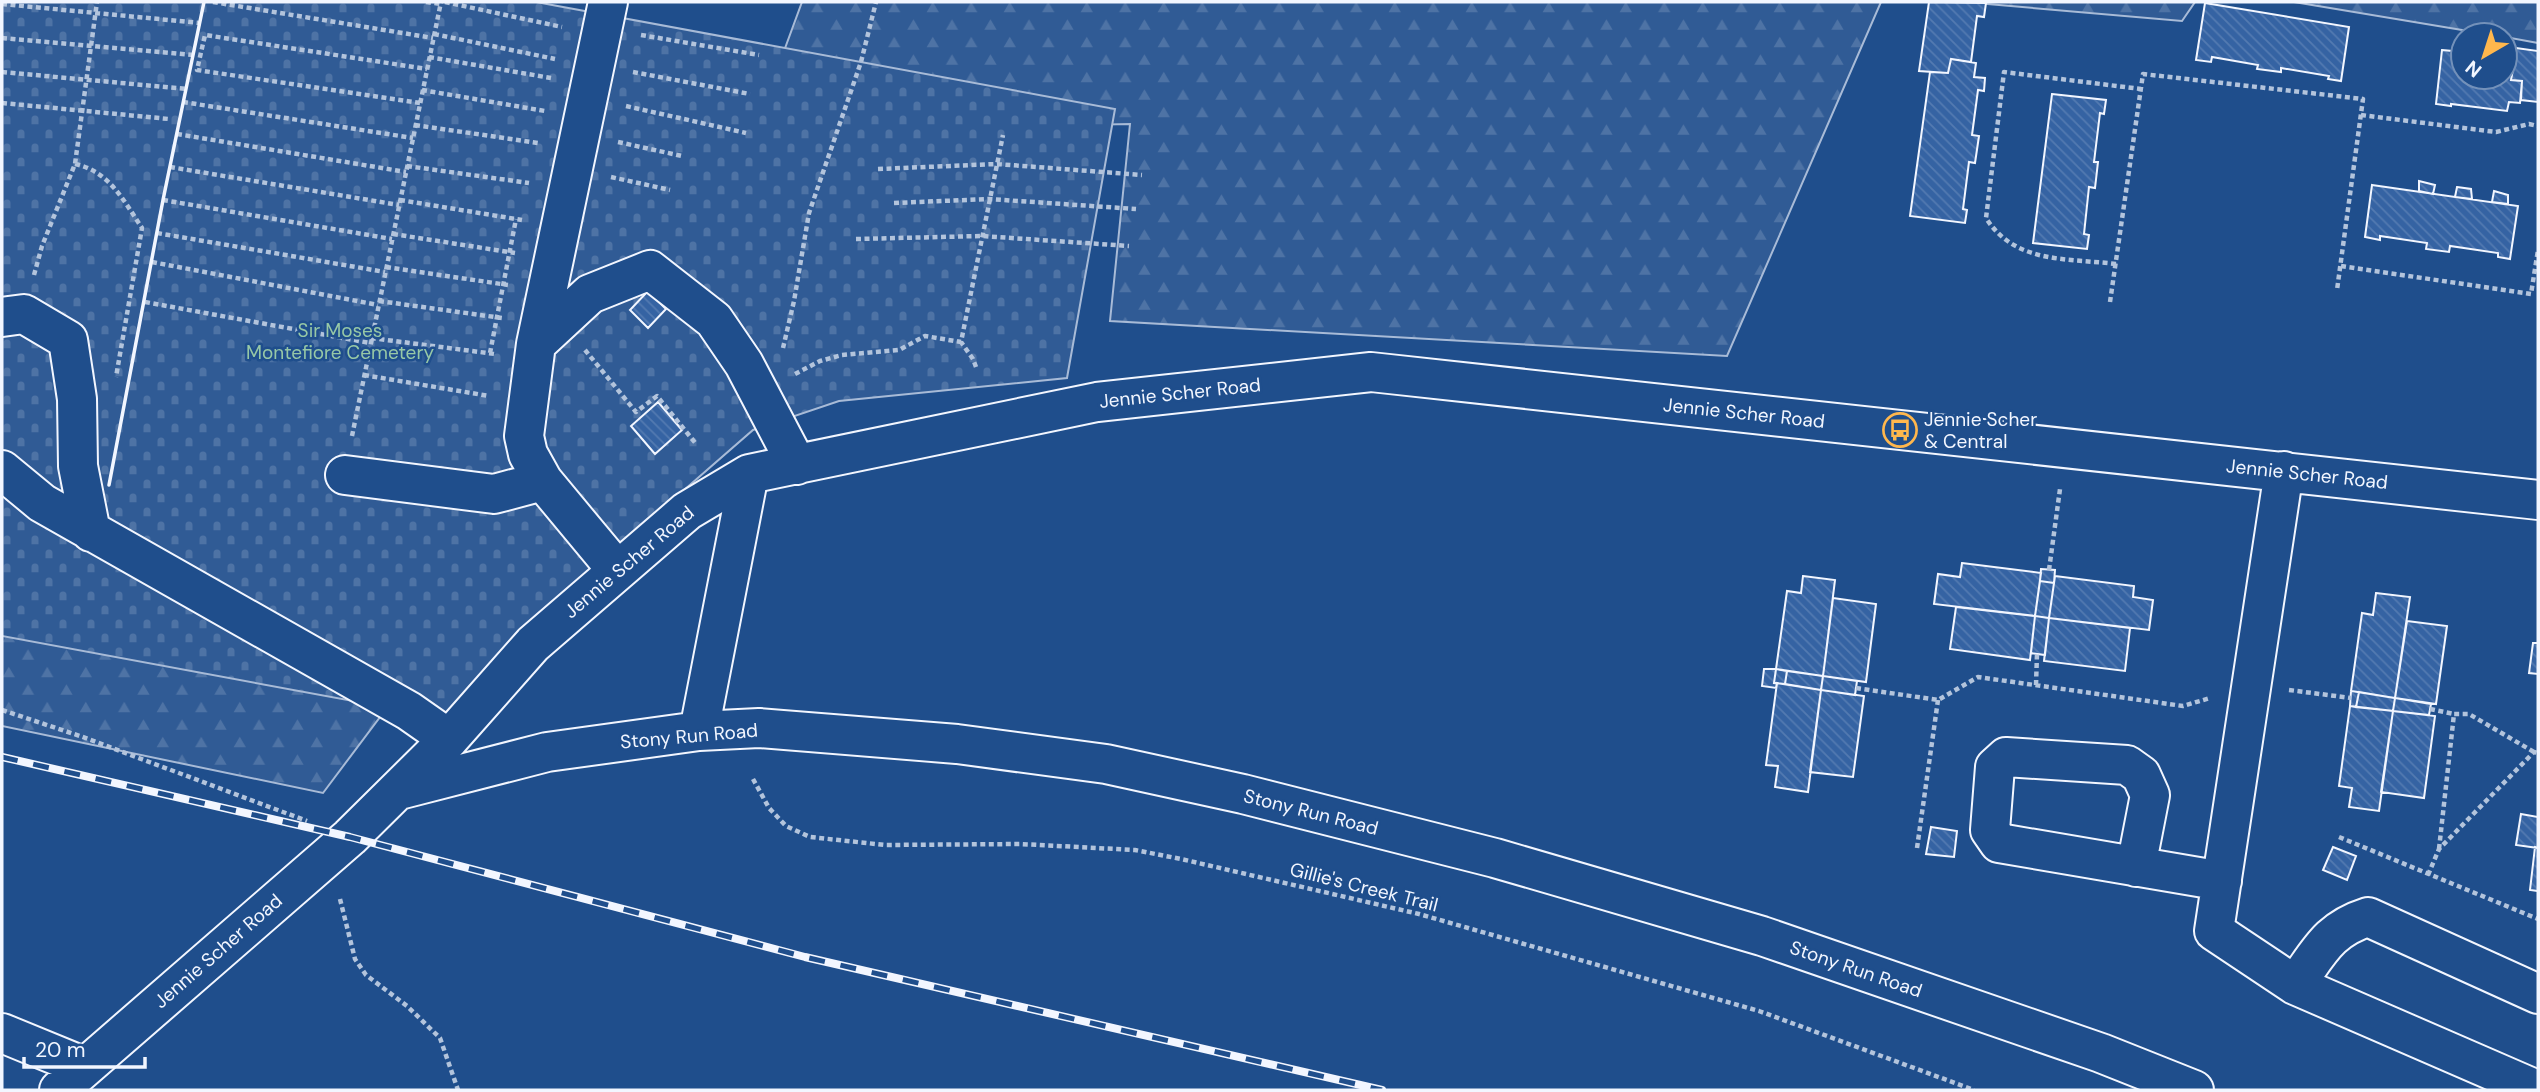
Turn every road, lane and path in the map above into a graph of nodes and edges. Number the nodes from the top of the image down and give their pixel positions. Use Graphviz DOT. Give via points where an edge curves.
graph roads {
  1 [pos="97,2"];
  2 [pos="213,2"];
  3 [pos="426,2"];
  4 [pos="876,2"];
  5 [pos="442,3"];
  6 [pos="2,4"];
  7 [pos="96,13"];
  8 [pos="200,23"];
  9 [pos="434,36"];
  10 [pos="2,38"];
  11 [pos="91,46"];
  12 [pos="194,55"];
  13 [pos="759,55"];
  14 [pos="429,57"];
  15 [pos="427,69"];
  16 [pos="2,72"];
  17 [pos="86,79"];
  18 [pos="187,89"];
  19 [pos="2141,89"];
  20 [pos="422,90"];
  21 [pos="750,94"];
  22 [pos="588,95"];
  23 [pos="184,102"];
  24 [pos="2,103"];
  25 [pos="420,103"];
  26 [pos="82,111"];
  27 [pos="2361,115"];
  28 [pos="169,119"];
  29 [pos="415,125"];
  30 [pos="2538,126"];
  31 [pos="746,133"];
  32 [pos="177,134"];
  33 [pos="1003,135"];
  34 [pos="413,138"];
  35 [pos="682,156"];
  36 [pos="75,164"];
  37 [pos="997,164"];
  38 [pos="170,167"];
  39 [pos="407,169"];
  40 [pos="878,169"];
  41 [pos="1142,175"];
  42 [pos="670,190"];
  43 [pos="989,198"];
  44 [pos="163,200"];
  45 [pos="400,203"];
  46 [pos="894,203"];
  47 [pos="1136,209"];
  48 [pos="516,219"];
  49 [pos="157,233"];
  50 [pos="393,236"];
  51 [pos="982,236"];
  52 [pos="856,239"];
  53 [pos="1129,246"];
  54 [pos="2538,250"];
  55 [pos="509,252"];
  56 [pos="152,262"];
  57 [pos="2116,264"];
  58 [pos="2340,266"];
  59 [pos="386,269"];
  60 [pos="503,284"];
  61 [pos="2337,290"];
  62 [pos="145,302"];
  63 [pos="2110,302"];
  64 [pos="379,303"];
  65 [pos="548,303"];
  66 [pos="13,315"];
  67 [pos="497,317"];
  68 [pos="124,339"];
  69 [pos="371,340"];
  70 [pos="961,342"];
  71 [pos="490,353"];
  72 [pos="782,354"];
  73 [pos="820,361"];
  74 [pos="976,367"];
  75 [pos="364,375"];
  76 [pos="528,402"];
  77 [pos="698,445"];
  78 [pos="797,465"];
  79 [pos="2,470"];
  80 [pos="2284,471"];
  81 [pos="749,474"];
  82 [pos="345,475"];
  83 [pos="543,481"];
  84 [pos="2060,489"];
  85 [pos="2538,500"];
  86 [pos="91,532"];
  87 [pos="2049,569"];
  88 [pos="617,570"];
  89 [pos="2037,654"];
  90 [pos="2036,685"];
  91 [pos="1856,688"];
  92 [pos="2278,688"];
  93 [pos="2221,695"];
  94 [pos="2351,698"];
  95 [pos="1938,700"];
  96 [pos="2430,709"];
  97 [pos="2,710"];
  98 [pos="2454,713"];
  99 [pos="698,731"];
  100 [pos="449,739"];
  101 [pos="2536,752"];
  102 [pos="753,779"];
  103 [pos="399,790"];
  104 [pos="2339,837"];
  105 [pos="339,846"];
  106 [pos="1917,848"];
  107 [pos="2439,849"];
  108 [pos="2136,867"];
  109 [pos="2428,875"];
  110 [pos="2222,881"];
  111 [pos="2538,919"];
  112 [pos="2295,985"];
  113 [pos="2538,994"];
  114 [pos="2,1033"];
  115 [pos="72,1079"];
  116 [pos="458,1090"];
  117 [pos="1973,1090"];
  118 [pos="2193,1090"];
  119 [pos="2537,1090"];
  1 -- 7 [label="path"];
  2 -- 9 [label="path"];
  3 -- 5 [label="path"];
  4 -- 72 [label="path" via="861,62 809,213"];
  5 -- 9 [label="path"];
  5 -- 22 [label="path"];
  6 -- 7 [label="path"];
  7 -- 8 [label="path"];
  7 -- 11 [label="path"];
  9 -- 14 [label="path"];
  9 -- 22 [label="path"];
  10 -- 11 [label="path"];
  11 -- 12 [label="path"];
  11 -- 17 [label="path"];
  13 -- 22 [label="path"];
  14 -- 15 [label="path"];
  14 -- 22 [label="path"];
  15 -- 20 [label="path"];
  15 -- 25 [label="path" via="205,35 197,70"];
  16 -- 17 [label="path"];
  17 -- 18 [label="path"];
  17 -- 26 [label="path"];
  19 -- 27 [label="path" via="2143,74 2364,99"];
  19 -- 57 [label="path"];
  19 -- 57 [label="path" via="2004,72 1986,218 1996,235 2018,250"];
  20 -- 22 [label="path"];
  20 -- 25 [label="path"];
  21 -- 22 [label="path"];
  22 -- 29 [label="path"];
  22 -- 31 [label="path"];
  22 -- 35 [label="path"];
  22 -- 39 [label="path"];
  22 -- 42 [label="path"];
  22 -- 65 [label="street"];
  23 -- 34 [label="path"];
  24 -- 26 [label="path"];
  25 -- 29 [label="path"];
  26 -- 28 [label="path"];
  26 -- 36 [label="path"];
  27 -- 30 [label="path" via="2496,132"];
  27 -- 58 [label="path"];
  29 -- 34 [label="path"];
  32 -- 39 [label="path"];
  33 -- 37 [label="path"];
  34 -- 39 [label="path"];
  36 -- 66 [label="path"];
  36 -- 68 [label="path" via="91,167 115,188 142,228"];
  37 -- 40 [label="path"];
  37 -- 41 [label="path"];
  37 -- 43 [label="path"];
  38 -- 45 [label="path"];
  39 -- 45 [label="path"];
  43 -- 46 [label="path"];
  43 -- 47 [label="path"];
  43 -- 51 [label="path"];
  44 -- 50 [label="path"];
  45 -- 48 [label="path"];
  45 -- 50 [label="path"];
  48 -- 55 [label="path"];
  48 -- 65 [label="path"];
  49 -- 59 [label="path"];
  50 -- 55 [label="path"];
  50 -- 59 [label="path"];
  51 -- 52 [label="path"];
  51 -- 53 [label="path"];
  51 -- 70 [label="path"];
  54 -- 58 [label="path" via="2531,294"];
  55 -- 60 [label="path"];
  55 -- 65 [label="path"];
  56 -- 64 [label="path"];
  57 -- 63 [label="path"];
  58 -- 61 [label="path"];
  59 -- 60 [label="path"];
  59 -- 64 [label="path"];
  60 -- 65 [label="path"];
  60 -- 67 [label="path"];
  62 -- 69 [label="path"];
  64 -- 67 [label="path"];
  64 -- 69 [label="path"];
  65 -- 67 [label="path"];
  65 -- 71 [label="path"];
  65 -- 76 [label="street"];
  65 -- 77 [label="path" via="636,412 657,396"];
  65 -- 78 [label="street" via="590,294 650,270 714,320 744,363"];
  66 -- 86 [label="street" via="68,340 77,399 78,466"];
  67 -- 71 [label="path"];
  69 -- 71 [label="path"];
  69 -- 75 [label="path"];
  70 -- 73 [label="path" via="925,336 899,350"];
  70 -- 74 [label="path"];
  75 -- 76 [label="path"];
  75 -- 82 [label="path"];
  76 -- 83 [label="street" via="524,436"];
  78 -- 80 [label="street, Jennie Scher Road" via="1097,402 1371,372"];
  78 -- 81 [label="street, Jennie Scher Road"];
  79 -- 86 [label="street" via="42,503"];
  80 -- 85 [label="street, Jennie Scher Road"];
  80 -- 110 [label="street"];
  81 -- 88 [label="street, Jennie Scher Road" via="687,511"];
  81 -- 99 [label="street"];
  82 -- 83 [label="street" via="494,494"];
  83 -- 88 [label="street"];
  84 -- 87 [label="path"];
  86 -- 100 [label="street" via="410,711"];
  88 -- 100 [label="street, Jennie Scher Road" via="533,644"];
  89 -- 90 [label="path"];
  90 -- 93 [label="path" via="2183,706"];
  90 -- 95 [label="path" via="1979,677"];
  91 -- 95 [label="path"];
  92 -- 94 [label="path"];
  95 -- 106 [label="path"];
  96 -- 98 [label="path"];
  97 -- 105 [label="path" via="80,736"];
  98 -- 101 [label="path" via="2469,715"];
  98 -- 107 [label="path"];
  99 -- 103 [label="street, Stony Run Road" via="547,752"];
  99 -- 118 [label="street, Stony Run Road" via="759,728 957,744 1106,764 1243,794 1495,858 1762,936 2101,1053"];
  100 -- 103 [label="street, Jennie Scher Road"];
  101 -- 107 [label="path"];
  102 -- 117 [label="path, Gillie's Creek Trail" via="769,808 786,826 810,837 885,845 1020,844 1135,850 1181,859 1419,914 1746,1007"];
  103 -- 105 [label="street, Jennie Scher Road"];
  104 -- 109 [label="path"];
  105 -- 115 [label="street, Jennie Scher Road"];
  105 -- 116 [label="path" via="355,960 366,975 440,1038"];
  107 -- 109 [label="path"];
  108 -- 110 [label="street"];
  109 -- 111 [label="path"];
  110 -- 112 [label="street" via="2214,931"];
  112 -- 113 [label="street" via="2333,933 2368,917"];
  112 -- 119 [label="street"];
  114 -- 115 [label="street"];
}
